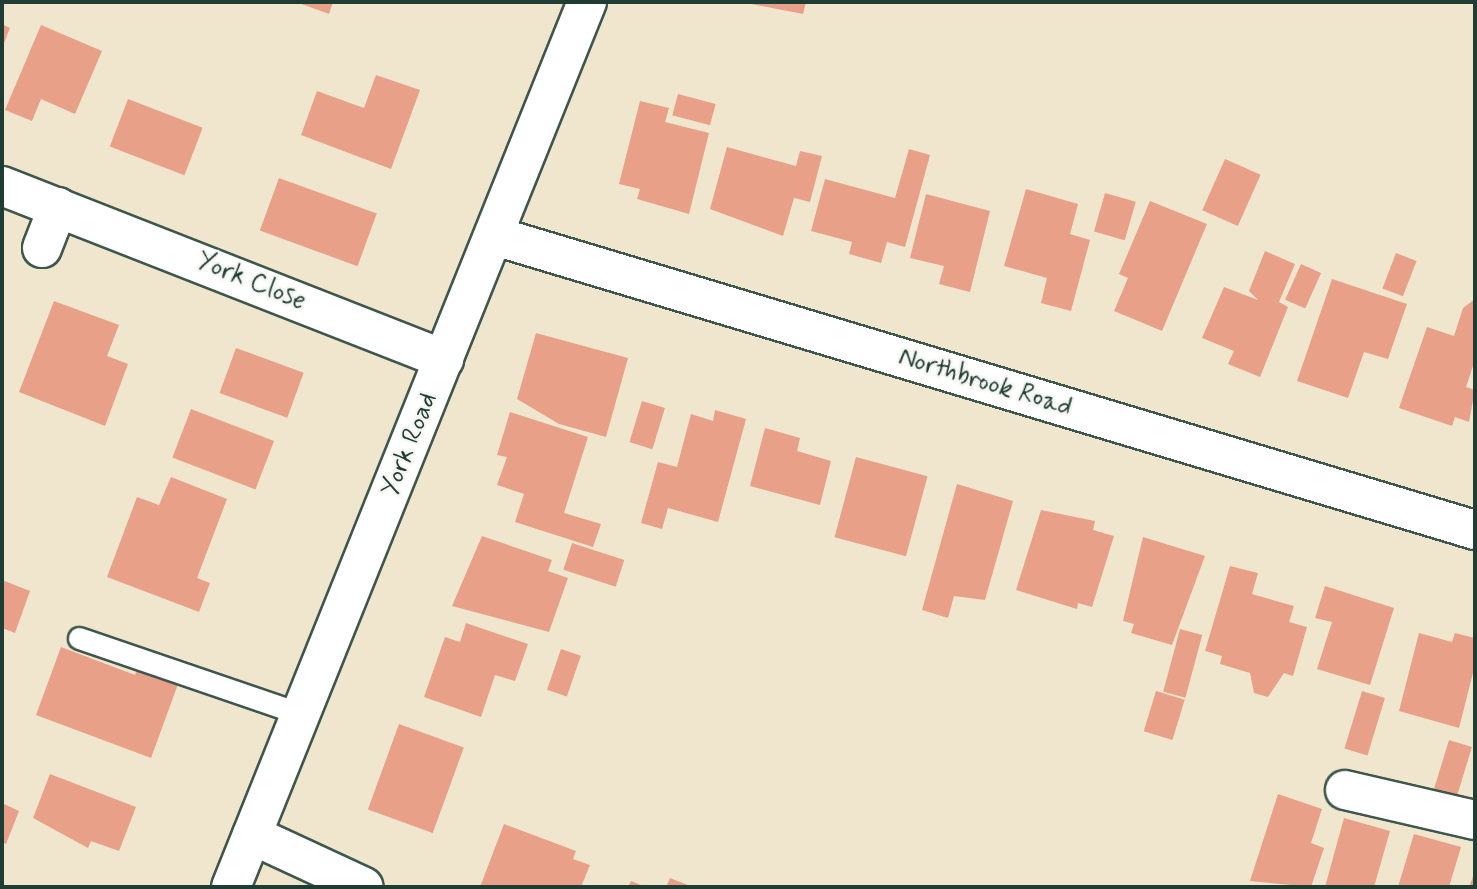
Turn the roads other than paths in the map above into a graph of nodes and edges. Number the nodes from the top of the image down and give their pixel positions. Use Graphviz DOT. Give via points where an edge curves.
graph roads {
  1 [pos="587,2"];
  2 [pos="2,186"];
  3 [pos="58,207"];
  4 [pos="495,236"];
  5 [pos="42,248"];
  6 [pos="444,359"];
  7 [pos="1475,530"];
  8 [pos="79,638"];
  9 [pos="301,714"];
  10 [pos="1345,790"];
  11 [pos="1475,820"];
  12 [pos="252,835"];
  13 [pos="231,887"];
  14 [pos="364,887"];
  1 -- 4 [label="street, York Road"];
  2 -- 3 [label="street, York Close"];
  3 -- 5 [label="street"];
  3 -- 6 [label="street, York Close"];
  4 -- 6 [label="street, York Road"];
  4 -- 7 [label="street, Northbrook Road"];
  6 -- 9 [label="street, York Road"];
  8 -- 9 [label="lane"];
  9 -- 12 [label="street, York Road"];
  10 -- 11 [label="street"];
  12 -- 13 [label="street, York Road"];
  12 -- 14 [label="street"];
}
